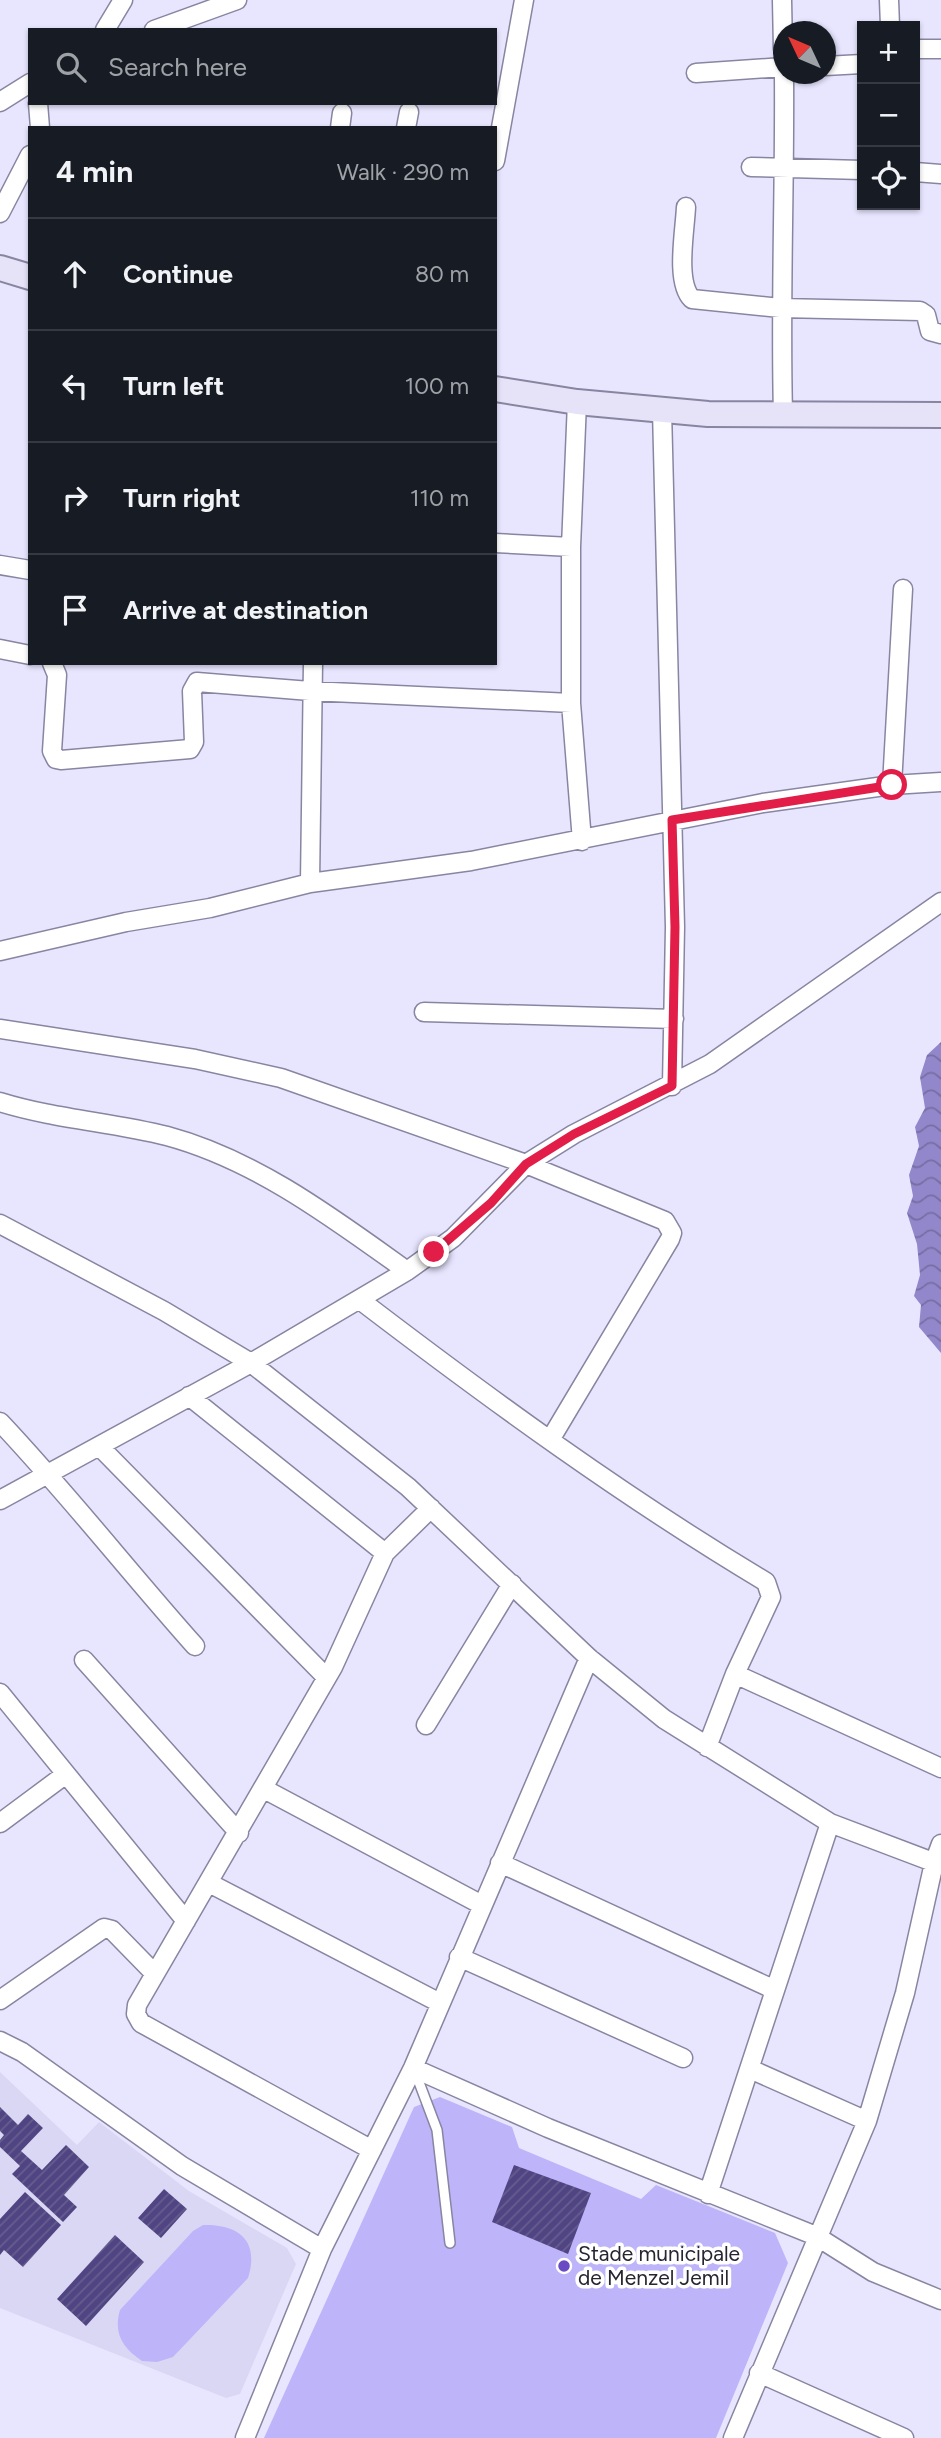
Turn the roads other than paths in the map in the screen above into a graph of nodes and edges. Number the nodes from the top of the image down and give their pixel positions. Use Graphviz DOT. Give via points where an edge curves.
graph roads {
  1 [pos="123,0"];
  2 [pos="237,0"];
  3 [pos="524,0"];
  4 [pos="782,0"];
  5 [pos="889,0"];
  6 [pos="782,21"];
  7 [pos="890,21"];
  8 [pos="106,28"];
  9 [pos="160,28"];
  10 [pos="920,49"];
  11 [pos="941,49"];
  12 [pos="857,64"];
  13 [pos="836,65"];
  14 [pos="773,68"];
  15 [pos="696,73"];
  16 [pos="28,84"];
  17 [pos="784,84"];
  18 [pos="0,102"];
  19 [pos="39,105"];
  20 [pos="45,126"];
  21 [pos="497,150"];
  22 [pos="28,159"];
  23 [pos="751,167"];
  24 [pos="785,168"];
  25 [pos="857,170"];
  26 [pos="920,172"];
  27 [pos="941,174"];
  28 [pos="686,207"];
  29 [pos="0,213"];
  30 [pos="0,268"];
  31 [pos="28,276"];
  32 [pos="780,308"];
  33 [pos="941,334"];
  34 [pos="497,389"];
  35 [pos="577,402"];
  36 [pos="662,410"];
  37 [pos="783,414"];
  38 [pos="941,415"];
  39 [pos="497,543"];
  40 [pos="571,547"];
  41 [pos="0,565"];
  42 [pos="28,570"];
  43 [pos="903,589"];
  44 [pos="0,649"];
  45 [pos="28,655"];
  46 [pos="53,665"];
  47 [pos="218,665"];
  48 [pos="313,665"];
  49 [pos="216,682"];
  50 [pos="310,691"];
  51 [pos="571,703"];
  52 [pos="941,782"];
  53 [pos="892,785"];
  54 [pos="672,820"];
  55 [pos="582,841"];
  56 [pos="310,883"];
  57 [pos="941,902"];
  58 [pos="0,951"];
  59 [pos="424,1012"];
  60 [pos="674,1019"];
  61 [pos="0,1029"];
  62 [pos="672,1086"];
  63 [pos="0,1102"];
  64 [pos="526,1164"];
  65 [pos="0,1224"];
  66 [pos="407,1271"];
  67 [pos="360,1300"];
  68 [pos="251,1363"];
  69 [pos="189,1396"];
  70 [pos="0,1422"];
  71 [pos="550,1440"];
  72 [pos="99,1446"];
  73 [pos="49,1474"];
  74 [pos="0,1500"];
  75 [pos="430,1508"];
  76 [pos="385,1553"];
  77 [pos="512,1584"];
  78 [pos="195,1646"];
  79 [pos="589,1658"];
  80 [pos="84,1660"];
  81 [pos="735,1674"];
  82 [pos="326,1677"];
  83 [pos="0,1693"];
  84 [pos="426,1725"];
  85 [pos="708,1747"];
  86 [pos="941,1768"];
  87 [pos="66,1774"];
  88 [pos="264,1789"];
  89 [pos="0,1823"];
  90 [pos="830,1823"];
  91 [pos="239,1833"];
  92 [pos="941,1844"];
  93 [pos="500,1863"];
  94 [pos="937,1864"];
  95 [pos="209,1884"];
  96 [pos="482,1905"];
  97 [pos="186,1921"];
  98 [pos="459,1957"];
  99 [pos="155,1975"];
  100 [pos="775,1990"];
  101 [pos="0,2000"];
  102 [pos="439,2003"];
  103 [pos="0,2041"];
  104 [pos="683,2058"];
  105 [pos="413,2068"];
  106 [pos="750,2068"];
  107 [pos="867,2121"];
  108 [pos="372,2150"];
  109 [pos="708,2194"];
  110 [pos="816,2236"];
  111 [pos="450,2243"];
  112 [pos="322,2249"];
  113 [pos="941,2300"];
  114 [pos="759,2373"];
  115 [pos="245,2438"];
  116 [pos="733,2438"];
  117 [pos="904,2438"];
  1 -- 8 [label="street"];
  2 -- 9 [label="street"];
  3 -- 21 [label="street"];
  4 -- 6 [label="street"];
  5 -- 7 [label="street"];
  10 -- 11 [label="street"];
  12 -- 13 [label="street"];
  14 -- 15 [label="street"];
  16 -- 18 [label="street"];
  17 -- 24 [label="street"];
  19 -- 20 [label="street"];
  22 -- 29 [label="street"];
  23 -- 24 [label="street"];
  24 -- 25 [label="street"];
  24 -- 32 [label="street"];
  26 -- 27 [label="street"];
  28 -- 32 [label="street" via="685,293 699,302"];
  30 -- 31 [label="street"];
  32 -- 33 [label="street" via="920,312 926,315 930,331"];
  32 -- 37 [label="street"];
  34 -- 35 [label="street"];
  35 -- 36 [label="street"];
  35 -- 40 [label="street"];
  36 -- 37 [label="street"];
  36 -- 54 [label="street"];
  37 -- 38 [label="street"];
  39 -- 40 [label="street"];
  40 -- 51 [label="street"];
  41 -- 42 [label="street"];
  43 -- 53 [label="street"];
  44 -- 45 [label="street"];
  46 -- 49 [label="street" via="57,675 52,751 55,759 61,760 187,751 194,742 193,686"];
  47 -- 49 [label="street"];
  48 -- 50 [label="street"];
  49 -- 50 [label="street"];
  50 -- 51 [label="street"];
  50 -- 56 [label="street"];
  51 -- 55 [label="street"];
  52 -- 53 [label="street"];
  53 -- 54 [label="street"];
  54 -- 55 [label="street"];
  54 -- 60 [label="street"];
  55 -- 56 [label="street"];
  56 -- 58 [label="street"];
  57 -- 62 [label="street" via="760,1031"];
  59 -- 60 [label="street"];
  60 -- 62 [label="street"];
  61 -- 64 [label="street" via="195,1059 281,1078"];
  62 -- 64 [label="street" via="574,1134"];
  63 -- 66 [label="street" via="169,1137 223,1156 270,1180"];
  64 -- 66 [label="street" via="453,1238"];
  64 -- 71 [label="street" via="665,1221 672,1233"];
  65 -- 68 [label="street"];
  66 -- 67 [label="street"];
  67 -- 68 [label="street"];
  67 -- 71 [label="street"];
  68 -- 69 [label="street"];
  68 -- 75 [label="street"];
  69 -- 72 [label="street"];
  69 -- 76 [label="street"];
  70 -- 73 [label="street"];
  71 -- 81 [label="street" via="685,1534 766,1582 771,1597"];
  72 -- 73 [label="street"];
  72 -- 82 [label="street"];
  73 -- 74 [label="street"];
  73 -- 78 [label="street"];
  75 -- 76 [label="street"];
  75 -- 77 [label="street"];
  76 -- 82 [label="street"];
  77 -- 79 [label="street"];
  77 -- 84 [label="street"];
  79 -- 85 [label="street" via="636,1698"];
  79 -- 93 [label="street"];
  80 -- 91 [label="street"];
  81 -- 85 [label="street"];
  81 -- 86 [label="street"];
  82 -- 88 [label="street"];
  83 -- 87 [label="street"];
  85 -- 90 [label="street"];
  87 -- 89 [label="street"];
  87 -- 97 [label="street"];
  88 -- 91 [label="street"];
  88 -- 96 [label="street"];
  90 -- 94 [label="street"];
  90 -- 100 [label="street"];
  91 -- 95 [label="street"];
  92 -- 94 [label="street"];
  93 -- 96 [label="street"];
  93 -- 100 [label="street"];
  94 -- 107 [label="street"];
  95 -- 97 [label="street"];
  95 -- 102 [label="street"];
  96 -- 98 [label="street"];
  97 -- 99 [label="street"];
  98 -- 102 [label="street"];
  98 -- 104 [label="street"];
  99 -- 101 [label="street" via="112,1930 104,1928"];
  99 -- 108 [label="street" via="137,2005 141,2023"];
  100 -- 106 [label="street"];
  102 -- 105 [label="street"];
  103 -- 112 [label="street" via="225,2194"];
  105 -- 108 [label="street"];
  105 -- 109 [label="street"];
  105 -- 111 [label="lane" via="437,2130"];
  106 -- 107 [label="street"];
  106 -- 109 [label="street"];
  107 -- 110 [label="street"];
  108 -- 112 [label="street"];
  109 -- 110 [label="street"];
  110 -- 113 [label="street" via="873,2272"];
  110 -- 114 [label="street"];
  112 -- 115 [label="street"];
  114 -- 116 [label="street"];
  114 -- 117 [label="street"];
}
